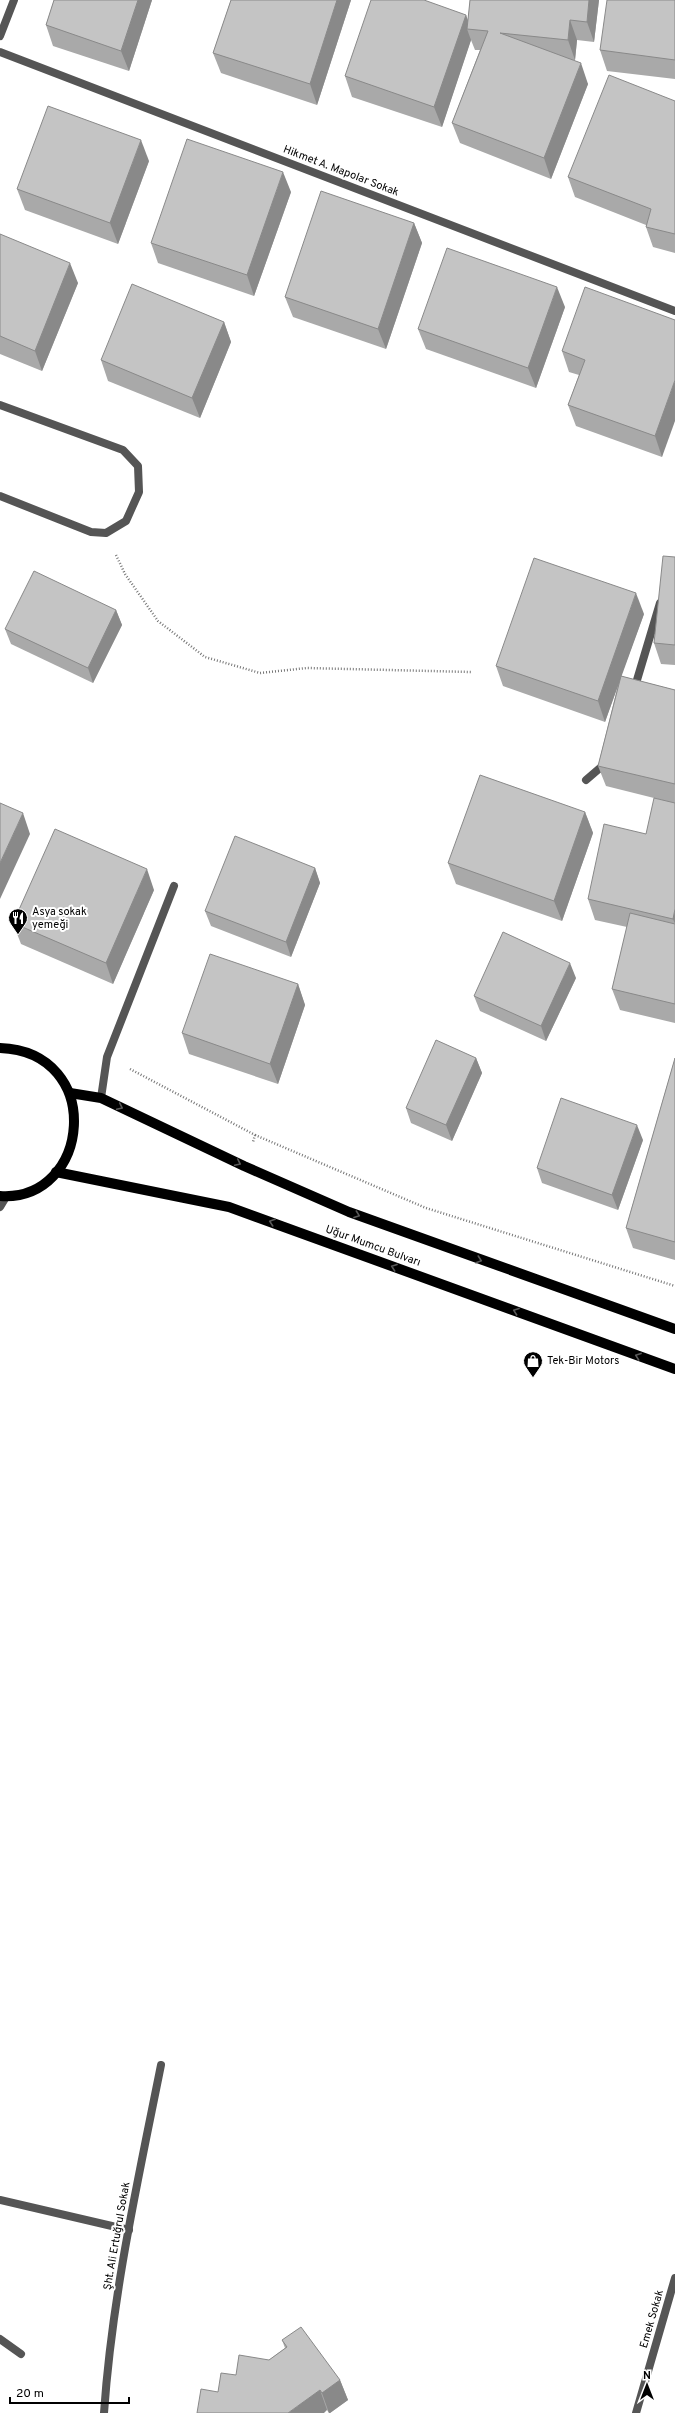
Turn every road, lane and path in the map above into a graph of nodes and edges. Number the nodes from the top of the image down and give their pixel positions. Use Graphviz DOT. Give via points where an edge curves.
graph roads {
  1 [pos="14,0"];
  2 [pos="0,36"];
  3 [pos="0,52"];
  4 [pos="675,310"];
  5 [pos="0,405"];
  6 [pos="0,496"];
  7 [pos="106,533"];
  8 [pos="663,593"];
  9 [pos="471,672"];
  10 [pos="631,700"];
  11 [pos="611,755"];
  12 [pos="586,780"];
  13 [pos="174,886"];
  14 [pos="0,1048"];
  15 [pos="108,1057"];
  16 [pos="70,1093"];
  17 [pos="101,1098"];
  18 [pos="255,1135"];
  19 [pos="244,1166"];
  20 [pos="56,1172"];
  21 [pos="3,1196"];
  22 [pos="0,1207"];
  23 [pos="675,1286"];
  24 [pos="675,1329"];
  25 [pos="675,1369"];
  26 [pos="162,2065"];
  27 [pos="0,2200"];
  28 [pos="128,2230"];
  29 [pos="675,2278"];
  30 [pos="0,2340"];
  31 [pos="20,2354"];
  32 [pos="104,2413"];
  33 [pos="636,2413"];
  1 -- 2 [label="street"];
  3 -- 4 [label="street, Hikmet A. Mapolar Sokak"];
  5 -- 7 [label="street" via="123,450 138,466 139,492 126,521"];
  6 -- 7 [label="street" via="91,532"];
  7 -- 9 [label="path" via="125,574 158,621 205,657 260,673 307,668"];
  8 -- 10 [label="street"];
  11 -- 12 [label="street" via="608,761"];
  13 -- 15 [label="street"];
  14 -- 16 [label="main road" via="30,1054 46,1063 60,1077"];
  15 -- 17 [label="street"];
  15 -- 18 [label="path"];
  16 -- 17 [label="main road"];
  16 -- 20 [label="main road" via="76,1122 70,1150"];
  17 -- 19 [label="main road, one-way"];
  18 -- 19 [label="path"];
  18 -- 23 [label="path" via="426,1208"];
  19 -- 24 [label="main road, one-way" via="349,1212"];
  20 -- 21 [label="main road" via="42,1185 25,1193"];
  25 -- 20 [label="main road, Uğur Mumcu Bulvarı, one-way" via="229,1207"];
  21 -- 22 [label="street"];
  26 -- 28 [label="street, Şht. Ali Ertuğrul Sokak"];
  27 -- 28 [label="street"];
  28 -- 32 [label="street, Şht. Ali Ertuğrul Sokak" via="108,2350"];
  29 -- 33 [label="street, Emek Sokak"];
  30 -- 31 [label="street"];
}
